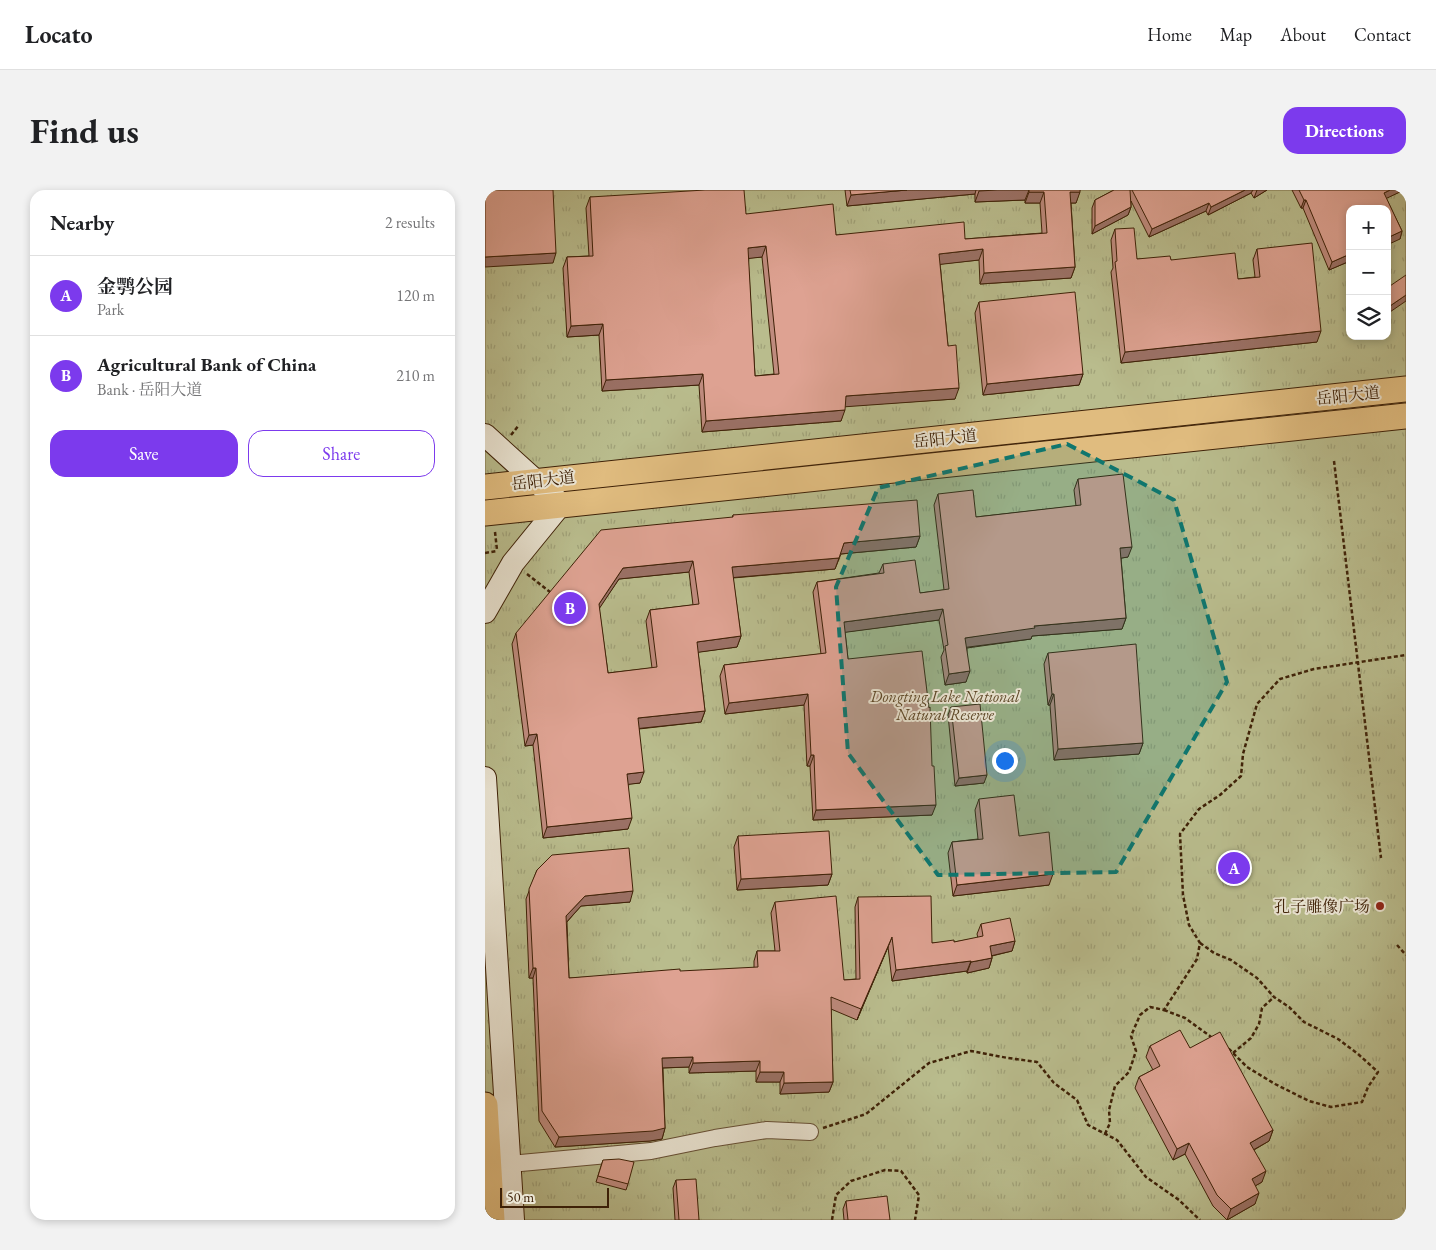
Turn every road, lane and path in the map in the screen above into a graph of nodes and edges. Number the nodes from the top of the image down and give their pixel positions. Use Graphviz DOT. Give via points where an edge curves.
graph roads {
  1 [pos="1406,389"];
  2 [pos="1406,416"];
  3 [pos="485,435"];
  4 [pos="1334,461"];
  5 [pos="536,481"];
  6 [pos="485,487"];
  7 [pos="561,504"];
  8 [pos="485,513"];
  9 [pos="485,612"];
  10 [pos="1406,655"];
  11 [pos="1358,662"];
  12 [pos="485,778"];
  13 [pos="1381,858"];
  14 [pos="1200,943"];
  15 [pos="1397,944"];
  16 [pos="1406,955"];
  17 [pos="1274,997"];
  18 [pos="1164,1010"];
  19 [pos="1233,1053"];
  20 [pos="485,1105"];
  21 [pos="810,1132"];
  22 [pos="1105,1134"];
  23 [pos="510,1164"];
  24 [pos="492,1220"];
  25 [pos="513,1220"];
  26 [pos="832,1220"];
  27 [pos="915,1220"];
  28 [pos="1200,1220"];
  1 -- 5 [label="main road, 岳阳大道"];
  2 -- 7 [label="main road, 岳阳大道"];
  3 -- 5 [label="main road"];
  4 -- 11 [label="path"];
  5 -- 6 [label="main road, 岳阳大道"];
  5 -- 7 [label="main road"];
  7 -- 8 [label="main road, 岳阳大道"];
  7 -- 9 [label="main road" via="513,563"];
  10 -- 11 [label="path"];
  11 -- 13 [label="path"];
  11 -- 14 [label="path" via="1314,669 1280,679 1257,704 1243,754 1241,776 1199,809 1180,834 1183,895 1189,925"];
  12 -- 23 [label="main road"];
  14 -- 17 [label="path" via="1257,978"];
  14 -- 18 [label="path" via="1197,959"];
  15 -- 16 [label="path"];
  17 -- 19 [label="path" via="1262,1008 1259,1024 1251,1038"];
  17 -- 19 [label="path" via="1304,1022 1339,1039 1378,1072 1362,1102 1331,1108 1309,1101 1247,1067"];
  18 -- 19 [label="path" via="1185,1018"];
  18 -- 22 [label="path" via="1150,1006 1140,1015 1131,1036 1136,1051 1129,1072 1115,1086 1109,1110 1110,1123"];
  20 -- 24 [label="main road"];
  21 -- 22 [label="path" via="865,1114 929,1063 971,1050 1037,1062 1054,1083 1077,1100 1088,1124"];
  21 -- 23 [label="street" via="767,1130 651,1151"];
  22 -- 28 [label="path" via="1117,1140 1146,1177 1179,1200"];
  23 -- 25 [label="main road"];
  26 -- 27 [label="path" via="836,1195 851,1181 885,1170 901,1171 919,1195"];
}
